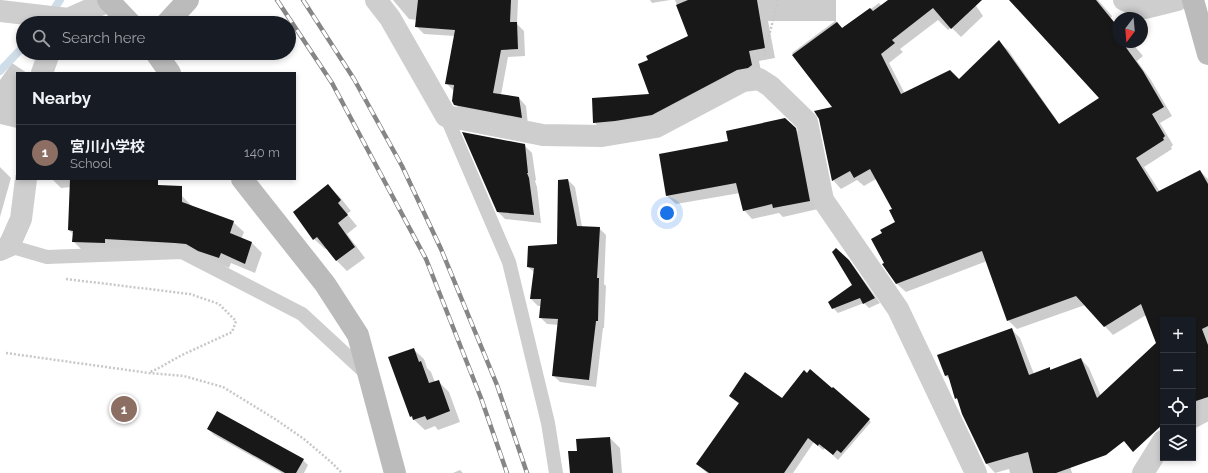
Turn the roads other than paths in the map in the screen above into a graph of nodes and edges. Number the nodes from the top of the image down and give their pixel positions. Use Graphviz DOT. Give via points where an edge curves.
graph roads {
  1 [pos="108,0"];
  2 [pos="188,0"];
  3 [pos="376,0"];
  4 [pos="1124,0"];
  5 [pos="1176,0"];
  6 [pos="1193,0"];
  7 [pos="0,11"];
  8 [pos="34,16"];
  9 [pos="77,16"];
  10 [pos="123,16"];
  11 [pos="173,16"];
  12 [pos="1208,54"];
  13 [pos="47,60"];
  14 [pos="161,60"];
  15 [pos="42,72"];
  16 [pos="169,72"];
  17 [pos="446,116"];
  18 [pos="26,180"];
  19 [pos="243,180"];
  20 [pos="4,248"];
  21 [pos="368,375"];
  22 [pos="1208,409"];
  23 [pos="1196,415"];
  24 [pos="1160,446"];
  25 [pos="395,473"];
  26 [pos="556,473"];
  27 [pos="976,473"];
  28 [pos="1143,473"];
  1 -- 9 [label="street"];
  1 -- 10 [label="street"];
  2 -- 11 [label="street"];
  3 -- 17 [label="street" via="390,18"];
  4 -- 5 [label="street" via="1145,8"];
  6 -- 12 [label="street"];
  7 -- 8 [label="street"];
  13 -- 15 [label="street"];
  14 -- 16 [label="street"];
  17 -- 26 [label="lane" via="510,262 548,423"];
  17 -- 27 [label="street" via="543,135 602,136 656,127 743,81 759,79 770,86 807,122 823,200 898,308"];
  18 -- 20 [label="street" via="21,219"];
  19 -- 21 [label="street" via="325,284 358,335"];
  20 -- 21 [label="lane" via="47,257 182,252 302,314"];
  21 -- 25 [label="street"];
  22 -- 23 [label="street"];
  24 -- 28 [label="street"];
}
